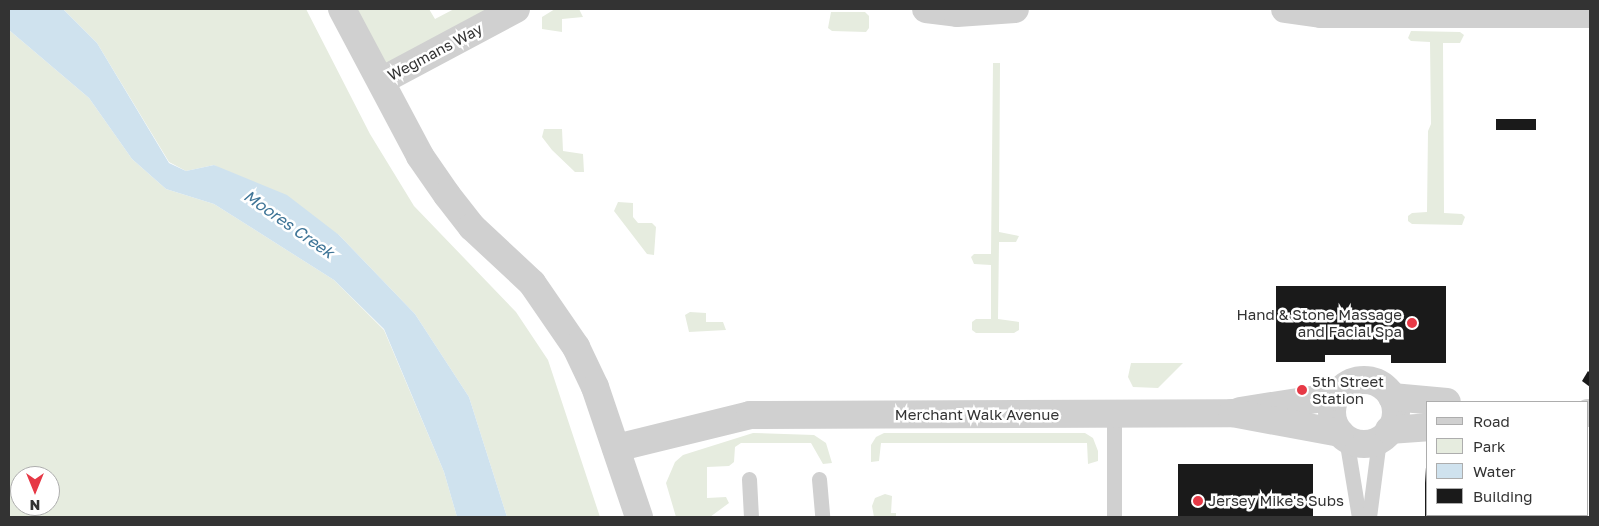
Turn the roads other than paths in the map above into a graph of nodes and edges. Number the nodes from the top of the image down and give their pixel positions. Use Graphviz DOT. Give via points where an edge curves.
graph roads {
  1 [pos="342,9"];
  2 [pos="926,9"];
  3 [pos="1015,9"];
  4 [pos="1286,9"];
  5 [pos="503,12"];
  6 [pos="1590,14"];
  7 [pos="381,81"];
  8 [pos="1336,396"];
  9 [pos="1392,397"];
  10 [pos="1436,401"];
  11 [pos="1232,413"];
  12 [pos="1114,415"];
  13 [pos="1426,427"];
  14 [pos="1384,435"];
  15 [pos="1343,436"];
  16 [pos="616,448"];
  17 [pos="749,479"];
  18 [pos="819,479"];
  19 [pos="639,517"];
  20 [pos="751,517"];
  21 [pos="822,517"];
  22 [pos="1114,517"];
  23 [pos="1359,517"];
  24 [pos="1369,517"];
  1 -- 7 [label="street"];
  2 -- 3 [label="street" via="957,13"];
  4 -- 6 [label="street" via="1322,14"];
  5 -- 7 [label="street, Wegmans Way"];
  7 -- 16 [label="street" via="420,156 447,195 472,227 532,283 556,314 595,387"];
  8 -- 9 [label="street" via="1349,384 1367,380 1384,386"];
  8 -- 11 [label="street"];
  8 -- 15 [label="street" via="1332,415"];
  9 -- 10 [label="street"];
  9 -- 14 [label="street" via="1396,410"];
  11 -- 12 [label="street, Merchant Walk Avenue"];
  11 -- 15 [label="street, Merchant Walk Avenue"];
  12 -- 16 [label="street, Merchant Walk Avenue" via="750,415"];
  12 -- 22 [label="lane"];
  13 -- 14 [label="street"];
  14 -- 15 [label="street" via="1362,444"];
  14 -- 24 [label="lane"];
  15 -- 23 [label="lane"];
  16 -- 19 [label="street"];
  17 -- 20 [label="lane"];
  18 -- 21 [label="lane"];
}
